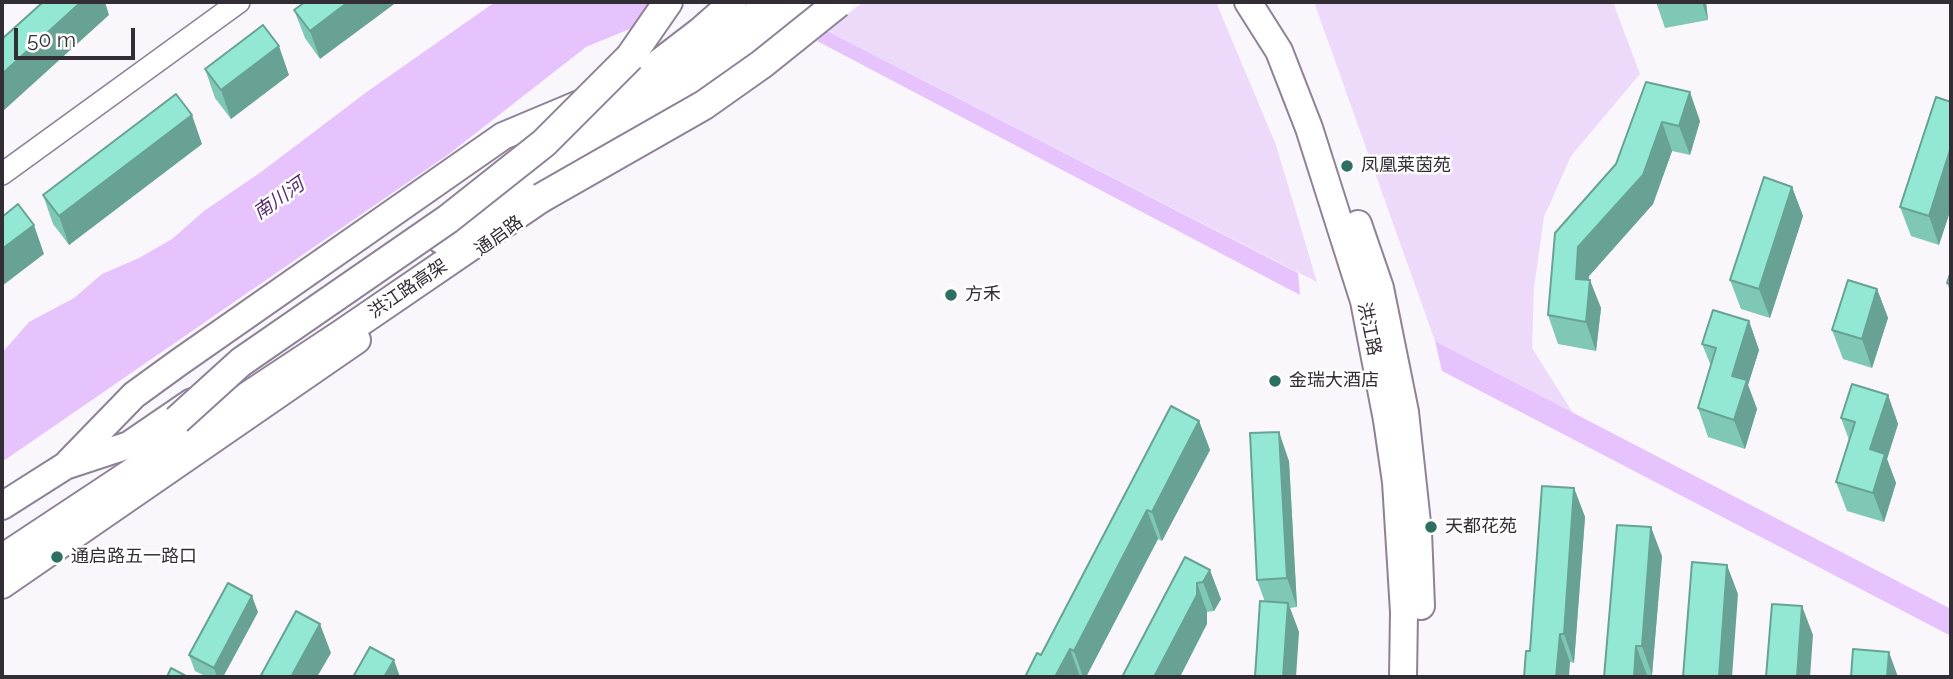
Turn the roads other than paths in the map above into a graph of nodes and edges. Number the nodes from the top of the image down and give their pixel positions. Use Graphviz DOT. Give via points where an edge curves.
graph roads {
  1 [pos="239,2"];
  2 [pos="668,2"];
  3 [pos="733,2"];
  4 [pos="771,2"];
  5 [pos="802,2"];
  6 [pos="820,2"];
  7 [pos="840,2"];
  8 [pos="1248,2"];
  9 [pos="1270,2"];
  10 [pos="660,62"];
  11 [pos="2,174"];
  12 [pos="541,198"];
  13 [pos="177,420"];
  14 [pos="65,466"];
  15 [pos="2,506"];
  16 [pos="2,539"];
  17 [pos="2,559"];
  18 [pos="2,585"];
  19 [pos="1403,677"];
  20 [pos="1421,677"];
  1 -- 11 [label="street"];
  2 -- 13 [label="highway, bridge" via="630,57 544,143 448,219 241,362"];
  3 -- 10 [label="main road"];
  4 -- 13 [label="highway, 洪江路高架, bridge" via="690,70"];
  5 -- 12 [label="highway, 洪江路高架, bridge" via="744,52"];
  6 -- 18 [label="main road, 通启路" via="722,81"];
  7 -- 12 [label="highway, bridge" via="704,105"];
  8 -- 19 [label="main road, 洪江路" via="1279,51 1309,128 1364,301 1396,482"];
  9 -- 20 [label="main road, 洪江路" via="1301,56 1380,288 1405,412 1413,479"];
  10 -- 14 [label="main road" via="390,267 129,445"];
  10 -- 14 [label="main road" via="616,89 503,136 134,395"];
  12 -- 17 [label="highway, 洪江路高架"];
  13 -- 16 [label="highway, 洪江路高架"];
  14 -- 15 [label="main road"];
}
